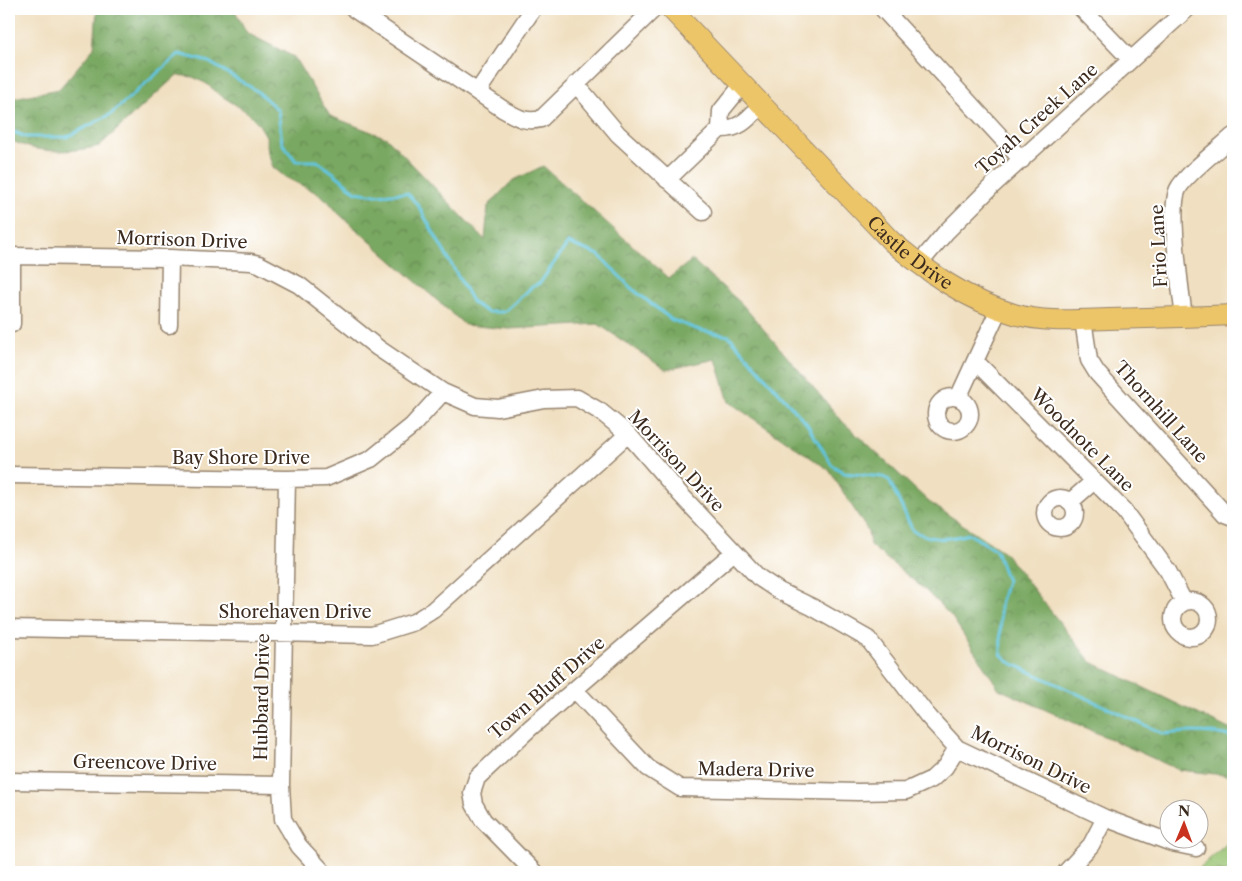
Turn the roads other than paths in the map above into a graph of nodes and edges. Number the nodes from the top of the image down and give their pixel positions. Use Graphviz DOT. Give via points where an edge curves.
graph roads {
  1 [pos="354,9"];
  2 [pos="533,9"];
  3 [pos="654,9"];
  4 [pos="671,9"];
  5 [pos="883,9"];
  6 [pos="1082,9"];
  7 [pos="1187,9"];
  8 [pos="1131,60"];
  9 [pos="576,84"];
  10 [pos="743,84"];
  11 [pos="478,91"];
  12 [pos="762,104"];
  13 [pos="720,129"];
  14 [pos="1233,136"];
  15 [pos="1022,160"];
  16 [pos="667,180"];
  17 [pos="703,212"];
  18 [pos="10,256"];
  19 [pos="170,258"];
  20 [pos="919,264"];
  21 [pos="999,309"];
  22 [pos="1233,315"];
  23 [pos="1184,318"];
  24 [pos="1084,320"];
  25 [pos="12,324"];
  26 [pos="170,325"];
  27 [pos="976,362"];
  28 [pos="443,392"];
  29 [pos="958,398"];
  30 [pos="628,434"];
  31 [pos="9,475"];
  32 [pos="287,479"];
  33 [pos="1094,481"];
  34 [pos="1070,502"];
  35 [pos="1233,517"];
  36 [pos="734,552"];
  37 [pos="1184,602"];
  38 [pos="9,628"];
  39 [pos="283,632"];
  40 [pos="575,690"];
  41 [pos="957,748"];
  42 [pos="9,781"];
  43 [pos="281,785"];
  44 [pos="1105,818"];
  45 [pos="1160,839"];
  46 [pos="323,872"];
  47 [pos="534,872"];
  48 [pos="1066,872"];
  1 -- 11 [label="street"];
  2 -- 11 [label="street"];
  3 -- 9 [label="street"];
  4 -- 10 [label="main road, Castle Drive"];
  5 -- 15 [label="street"];
  6 -- 8 [label="street"];
  7 -- 8 [label="street, Toyah Creek Lane"];
  8 -- 15 [label="street, Toyah Creek Lane"];
  9 -- 11 [label="street" via="541,119 531,121 522,120"];
  9 -- 16 [label="street" via="618,134"];
  10 -- 12 [label="main road, Castle Drive"];
  10 -- 13 [label="street" via="721,111"];
  12 -- 13 [label="street" via="745,122 731,130"];
  12 -- 20 [label="main road, Castle Drive" via="891,241"];
  13 -- 16 [label="street"];
  14 -- 23 [label="street, Frio Lane" via="1178,188 1174,216"];
  15 -- 20 [label="street, Toyah Creek Lane" via="946,232"];
  16 -- 17 [label="street"];
  18 -- 19 [label="street, Morrison Drive"];
  18 -- 25 [label="street"];
  19 -- 26 [label="street"];
  19 -- 28 [label="street, Morrison Drive" via="258,264 299,285 378,348"];
  20 -- 21 [label="main road, Castle Drive" via="948,285"];
  21 -- 24 [label="main road, Castle Drive" via="1041,320"];
  21 -- 27 [label="street"];
  22 -- 23 [label="main road, Castle Drive"];
  23 -- 24 [label="main road, Castle Drive"];
  24 -- 35 [label="street, Thornhill Lane" via="1089,360 1097,373 1225,514"];
  27 -- 29 [label="street"];
  27 -- 33 [label="street, Woodnote Lane"];
  28 -- 30 [label="street, Morrison Drive" via="475,406 498,408 544,399 577,398"];
  28 -- 32 [label="street, Bay Shore Drive" via="412,426 370,459 326,478"];
  30 -- 36 [label="street, Morrison Drive"];
  30 -- 39 [label="street, Shorehaven Drive" via="433,610 414,622 372,635"];
  31 -- 32 [label="street, Bay Shore Drive"];
  32 -- 39 [label="street, Hubbard Drive"];
  33 -- 34 [label="street"];
  33 -- 37 [label="street, Woodnote Lane" via="1124,511 1168,571"];
  36 -- 40 [label="street, Town Bluff Drive"];
  36 -- 41 [label="street, Morrison Drive" via="758,577 779,591 868,639"];
  38 -- 39 [label="street, Shorehaven Drive"];
  39 -- 43 [label="street, Hubbard Drive"];
  40 -- 41 [label="street, Madera Drive" via="648,768 680,788 906,791 932,780"];
  40 -- 47 [label="street, Town Bluff Drive" via="477,778 472,793 474,804 484,820"];
  41 -- 44 [label="street, Morrison Drive"];
  42 -- 43 [label="street, Greencove Drive"];
  43 -- 46 [label="street, Hubbard Drive" via="283,819 299,846"];
  44 -- 45 [label="street, Morrison Drive"];
  44 -- 48 [label="street" via="1091,845"];
}
